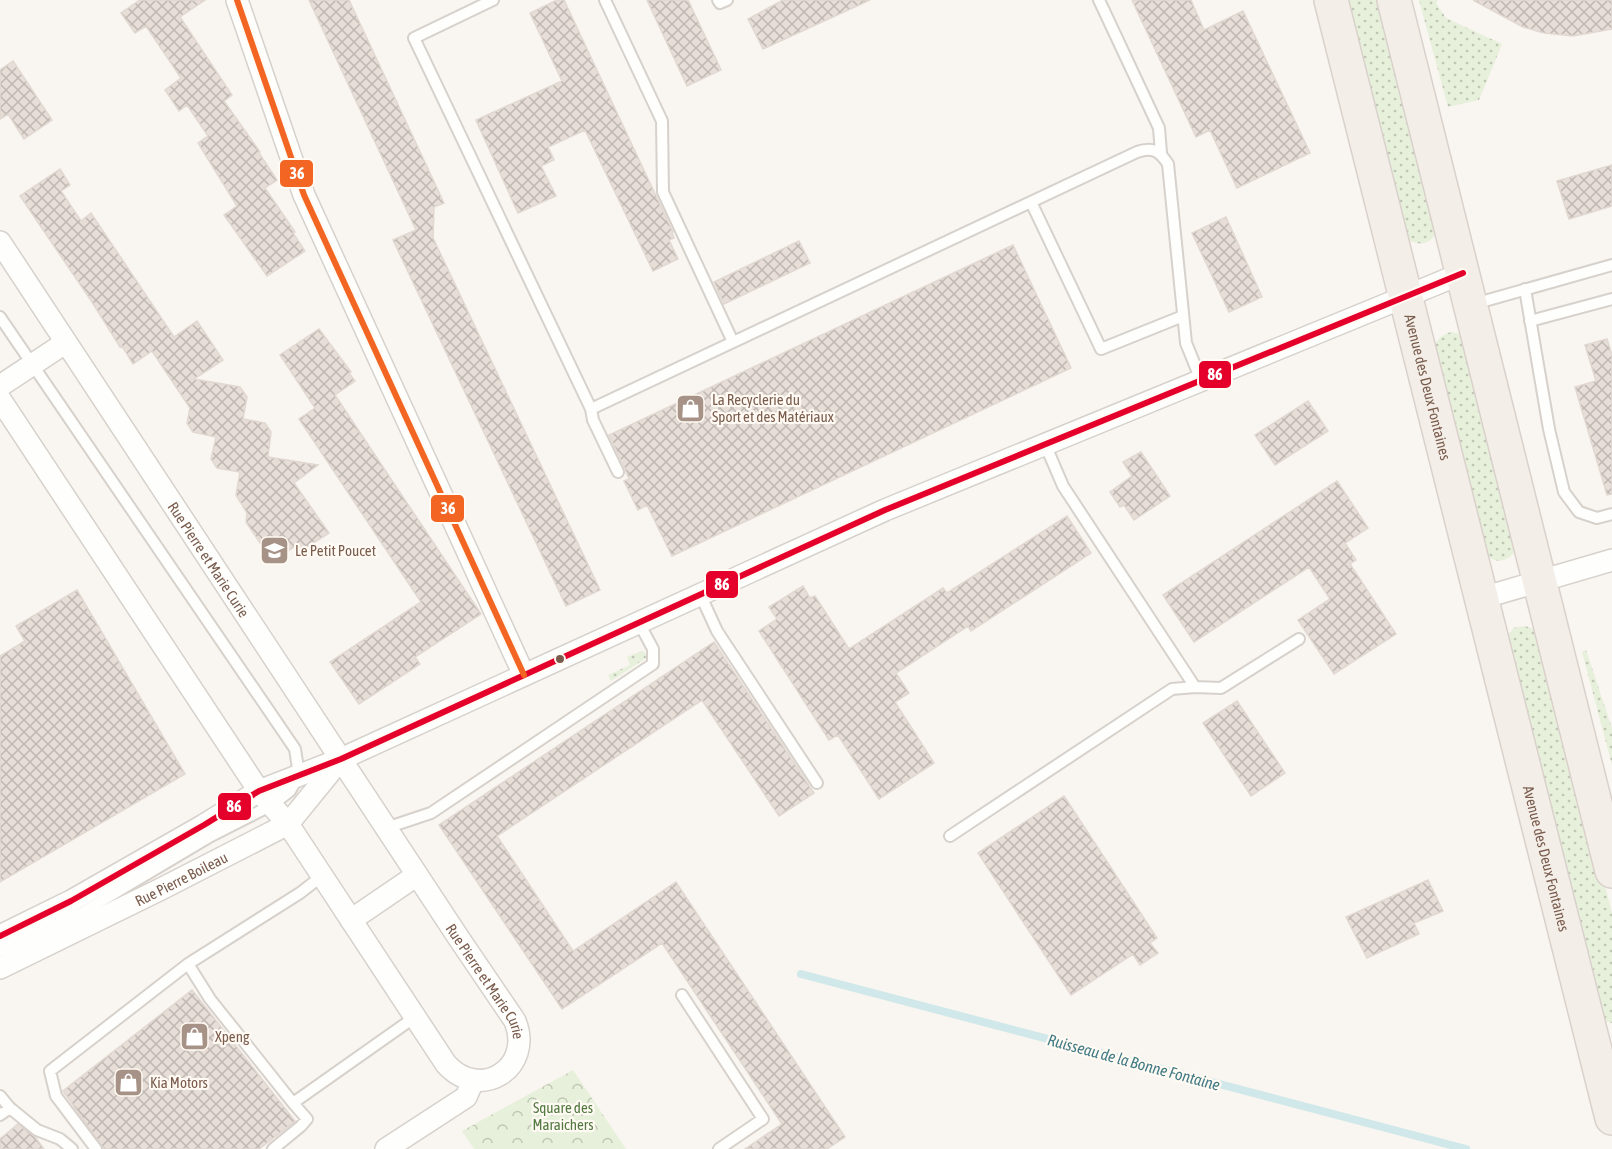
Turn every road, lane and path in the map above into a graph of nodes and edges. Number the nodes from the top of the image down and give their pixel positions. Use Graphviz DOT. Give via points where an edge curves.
graph roads {
  1 [pos="237,0"];
  2 [pos="493,0"];
  3 [pos="605,0"];
  4 [pos="718,0"];
  5 [pos="727,0"];
  6 [pos="1099,0"];
  7 [pos="1331,0"];
  8 [pos="1394,0"];
  9 [pos="1161,153"];
  10 [pos="1031,202"];
  11 [pos="0,242"];
  12 [pos="1612,265"];
  13 [pos="1463,273"];
  14 [pos="1525,290"];
  15 [pos="1404,296"];
  16 [pos="1612,300"];
  17 [pos="1471,305"];
  18 [pos="1183,316"];
  19 [pos="0,317"];
  20 [pos="1530,321"];
  21 [pos="733,342"];
  22 [pos="65,343"];
  23 [pos="32,365"];
  24 [pos="1201,380"];
  25 [pos="0,386"];
  26 [pos="0,399"];
  27 [pos="591,409"];
  28 [pos="1045,444"];
  29 [pos="618,472"];
  30 [pos="1612,514"];
  31 [pos="1612,560"];
  32 [pos="1539,582"];
  33 [pos="700,594"];
  34 [pos="1482,598"];
  35 [pos="639,622"];
  36 [pos="1299,639"];
  37 [pos="524,675"];
  38 [pos="1195,687"];
  39 [pos="341,759"];
  40 [pos="299,775"];
  41 [pos="817,783"];
  42 [pos="265,798"];
  43 [pos="288,824"];
  44 [pos="386,828"];
  45 [pos="950,836"];
  46 [pos="1612,871"];
  47 [pos="417,875"];
  48 [pos="322,876"];
  49 [pos="351,920"];
  50 [pos="0,936"];
  51 [pos="0,951"];
  52 [pos="188,964"];
  53 [pos="0,968"];
  54 [pos="682,995"];
  55 [pos="415,1017"];
  56 [pos="473,1080"];
  57 [pos="0,1096"];
  58 [pos="293,1103"];
  59 [pos="9,1108"];
  60 [pos="0,1115"];
  61 [pos="1612,1118"];
  62 [pos="72,1149"];
  63 [pos="96,1149"];
  64 [pos="273,1149"];
  65 [pos="386,1149"];
  66 [pos="719,1149"];
  1 -- 37 [label="street" via="304,195"];
  2 -- 27 [label="lane" via="414,38"];
  3 -- 21 [label="lane" via="662,121 663,192"];
  4 -- 5 [label="lane"];
  6 -- 9 [label="lane" via="1159,128"];
  7 -- 15 [label="main road, Avenue des Deux Fontaines"];
  8 -- 13 [label="main road"];
  9 -- 10 [label="lane" via="1149,148 1137,152"];
  9 -- 18 [label="lane" via="1168,164"];
  10 -- 18 [label="lane" via="1101,349"];
  10 -- 21 [label="lane"];
  11 -- 22 [label="street, Rue Pierre et Marie Curie"];
  12 -- 14 [label="lane"];
  13 -- 15 [label="street, Rue Pierre Boileau"];
  13 -- 17 [label="main road"];
  14 -- 17 [label="lane"];
  14 -- 20 [label="lane"];
  15 -- 24 [label="street, Rue Pierre Boileau"];
  15 -- 34 [label="main road, Avenue des Deux Fontaines"];
  16 -- 20 [label="lane"];
  17 -- 32 [label="main road"];
  18 -- 24 [label="lane" via="1186,343"];
  19 -- 23 [label="lane"];
  20 -- 30 [label="lane" via="1564,492 1579,512 1598,518"];
  21 -- 27 [label="lane"];
  22 -- 23 [label="street"];
  22 -- 39 [label="street, Rue Pierre et Marie Curie"];
  23 -- 25 [label="street"];
  23 -- 40 [label="lane" via="296,749"];
  24 -- 28 [label="street, Rue Pierre Boileau"];
  26 -- 42 [label="street"];
  27 -- 29 [label="lane"];
  28 -- 33 [label="street, Rue Pierre Boileau" via="885,510"];
  28 -- 38 [label="lane" via="1063,486"];
  31 -- 32 [label="street"];
  32 -- 34 [label="street"];
  32 -- 46 [label="main road"];
  33 -- 35 [label="street, Rue Pierre Boileau"];
  33 -- 41 [label="lane" via="717,631"];
  34 -- 61 [label="main road, Avenue des Deux Fontaines"];
  35 -- 37 [label="street, Rue Pierre Boileau"];
  35 -- 44 [label="lane" via="652,649 653,663 431,813"];
  36 -- 38 [label="lane" via="1221,687"];
  37 -- 39 [label="street, Rue Pierre Boileau"];
  38 -- 45 [label="lane" via="1172,688"];
  39 -- 40 [label="street, Rue Pierre Boileau"];
  39 -- 43 [label="street, Rue Pierre Boileau"];
  39 -- 44 [label="street, Rue Pierre et Marie Curie"];
  40 -- 42 [label="street, Rue Pierre Boileau"];
  42 -- 43 [label="street"];
  42 -- 50 [label="street, Rue Pierre Boileau" via="204,825 71,901"];
  42 -- 51 [label="lane, Rue Pierre Boileau" via="211,836 83,912"];
  43 -- 48 [label="street"];
  43 -- 53 [label="street, Rue Pierre Boileau"];
  44 -- 47 [label="street, Rue Pierre et Marie Curie"];
  47 -- 49 [label="street"];
  47 -- 56 [label="street, Rue Pierre et Marie Curie" via="518,1028 519,1045 510,1067 496,1077"];
  48 -- 49 [label="street"];
  48 -- 52 [label="lane"];
  49 -- 55 [label="street"];
  52 -- 58 [label="lane" via="210,999"];
  52 -- 63 [label="lane" via="50,1071 56,1096"];
  54 -- 66 [label="lane" via="763,1119"];
  55 -- 56 [label="street" via="451,1070"];
  55 -- 58 [label="lane"];
  56 -- 65 [label="street" via="466,1097"];
  57 -- 59 [label="lane"];
  58 -- 64 [label="lane" via="307,1119"];
  59 -- 60 [label="lane"];
  59 -- 62 [label="lane" via="37,1130 60,1139"];
}
